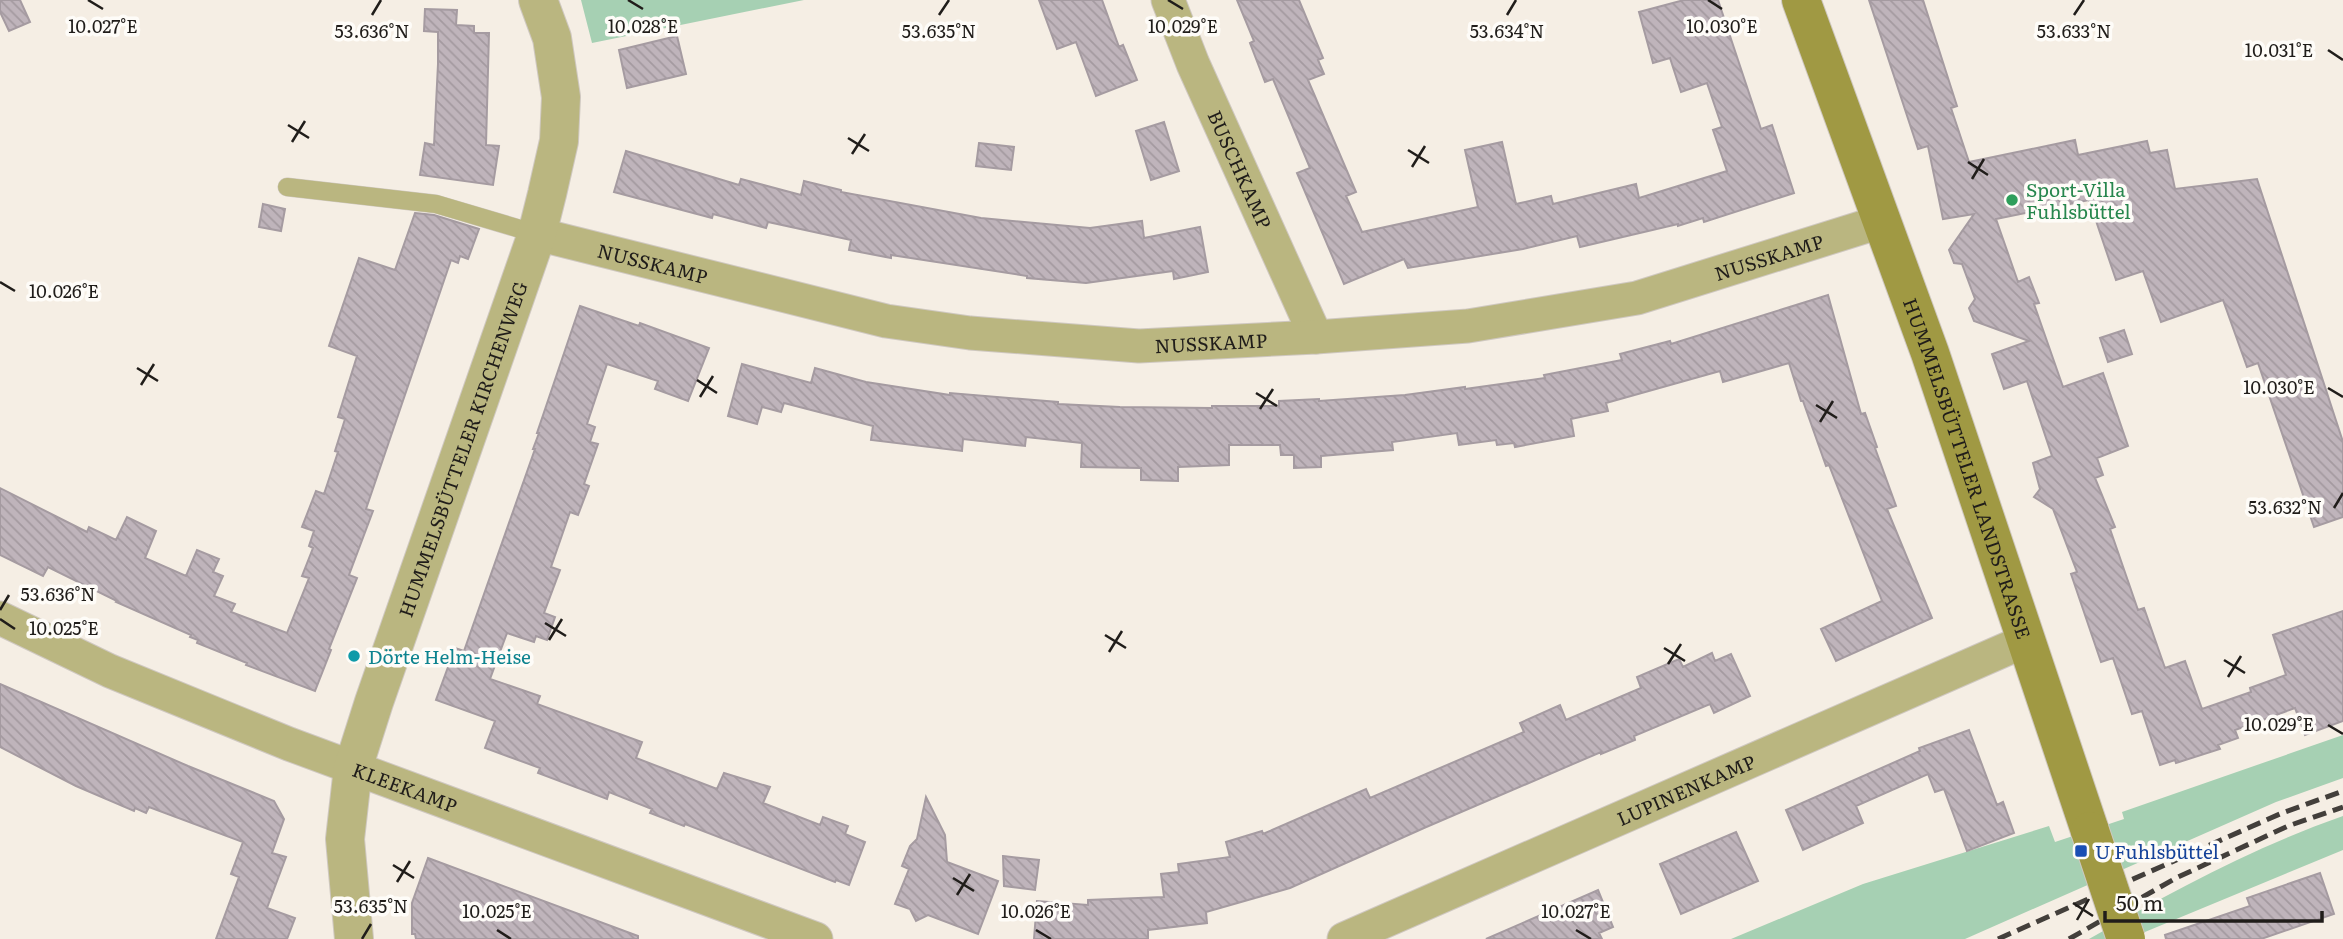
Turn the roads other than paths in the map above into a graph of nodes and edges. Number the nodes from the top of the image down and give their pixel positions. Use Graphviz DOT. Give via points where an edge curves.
graph roads {
  1 [pos="538,0"];
  2 [pos="1168,0"];
  3 [pos="1801,0"];
  4 [pos="287,187"];
  5 [pos="1883,221"];
  6 [pos="537,234"];
  7 [pos="1316,337"];
  8 [pos="0,618"];
  9 [pos="2025,641"];
  10 [pos="353,768"];
  11 [pos="354,939"];
  12 [pos="816,939"];
  13 [pos="1344,939"];
  14 [pos="2126,939"];
  1 -- 6 [label="street, HUMMELSBÜTTELER KIRCHENWEG" via="552,38 561,97 559,141"];
  2 -- 7 [label="street, BUSCHKAMP"];
  3 -- 5 [label="main road, HUMMELSBÜTTELER LANDSTRASSE"];
  4 -- 6 [label="lane" via="436,204"];
  5 -- 7 [label="street, NUSSKAMP" via="1637,298 1468,326"];
  5 -- 9 [label="main road, HUMMELSBÜTTELER LANDSTRASSE"];
  6 -- 7 [label="street, NUSSKAMP" via="886,321 958,331 1139,346"];
  6 -- 10 [label="street, HUMMELSBÜTTELER KIRCHENWEG"];
  8 -- 10 [label="street, KLEEKAMP" via="110,671"];
  9 -- 13 [label="street, LUPINENKAMP"];
  9 -- 14 [label="main road, HUMMELSBÜTTELER LANDSTRASSE, bridge"];
  10 -- 11 [label="street, HUMMELSBÜTTELER KIRCHENWEG" via="345,839"];
  10 -- 12 [label="street, KLEEKAMP"];
}
